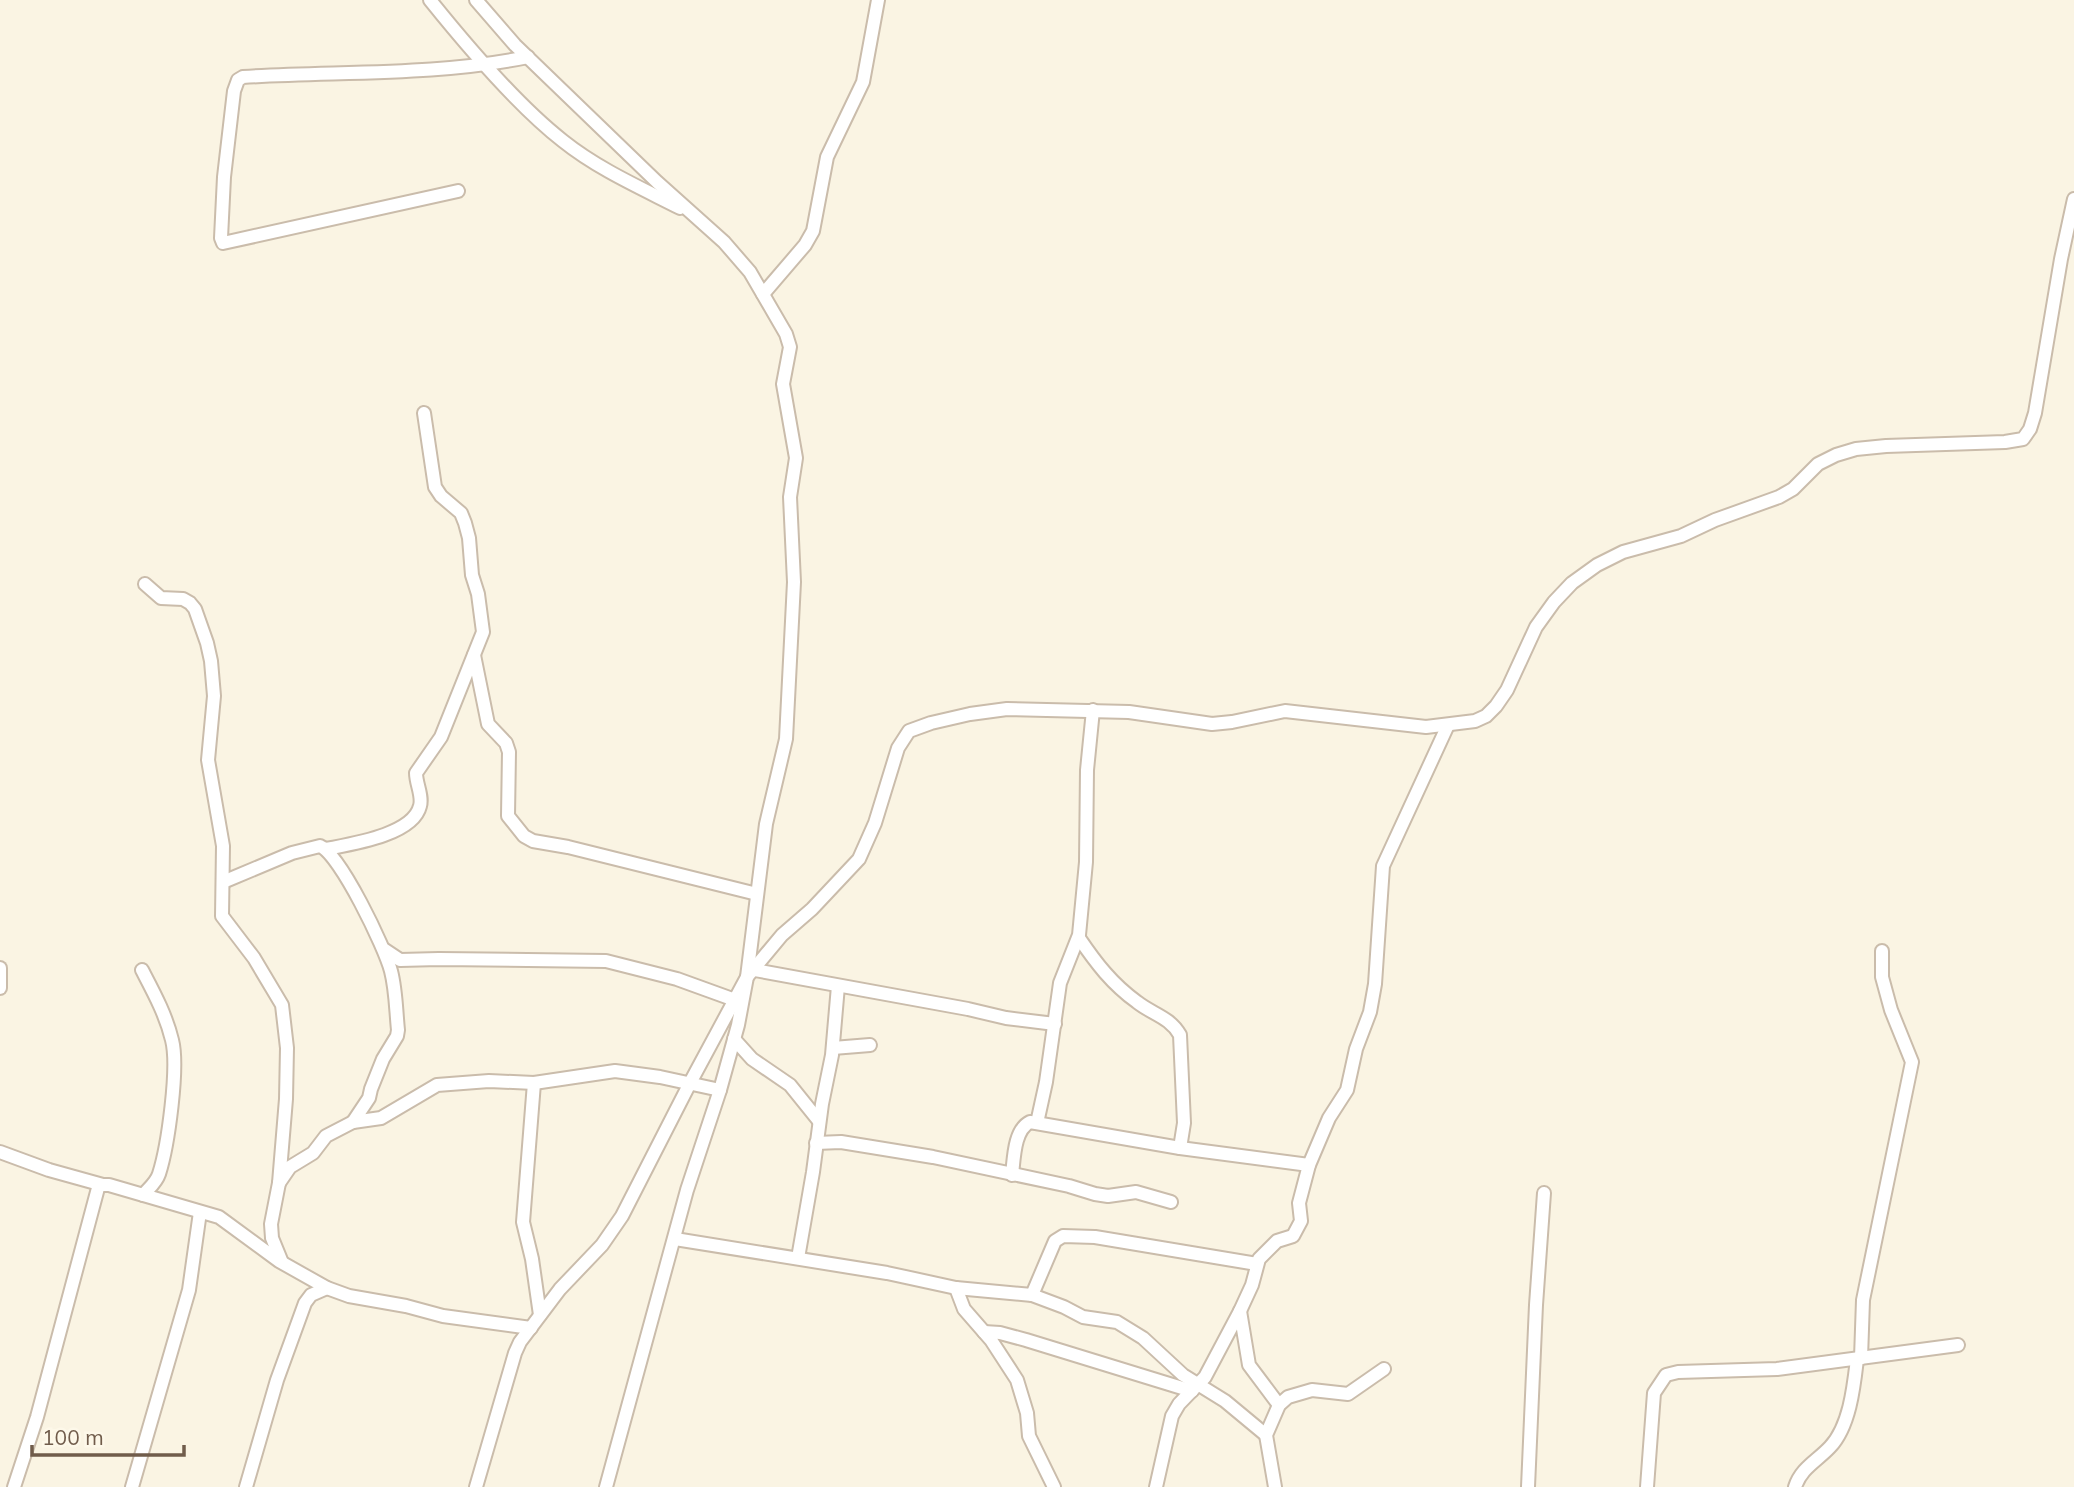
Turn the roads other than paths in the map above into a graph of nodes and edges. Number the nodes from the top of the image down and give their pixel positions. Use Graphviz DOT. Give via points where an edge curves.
graph roads {
  1 [pos="430,0"];
  2 [pos="476,0"];
  3 [pos="878,0"];
  4 [pos="528,57"];
  5 [pos="485,64"];
  6 [pos="458,191"];
  7 [pos="2074,199"];
  8 [pos="696,217"];
  9 [pos="763,293"];
  10 [pos="424,413"];
  11 [pos="145,584"];
  12 [pos="474,654"];
  13 [pos="1093,710"];
  14 [pos="1448,725"];
  15 [pos="326,849"];
  16 [pos="223,882"];
  17 [pos="757,894"];
  18 [pos="1079,938"];
  19 [pos="382,948"];
  20 [pos="1882,951"];
  21 [pos="0,968"];
  22 [pos="142,971"];
  23 [pos="751,973"];
  24 [pos="838,986"];
  25 [pos="0,988"];
  26 [pos="735,1000"];
  27 [pos="1055,1024"];
  28 [pos="734,1039"];
  29 [pos="870,1045"];
  30 [pos="832,1048"];
  31 [pos="534,1083"];
  32 [pos="690,1083"];
  33 [pos="720,1090"];
  34 [pos="819,1121"];
  35 [pos="354,1122"];
  36 [pos="1037,1123"];
  37 [pos="816,1143"];
  38 [pos="1180,1148"];
  39 [pos="0,1152"];
  40 [pos="1309,1165"];
  41 [pos="1012,1175"];
  42 [pos="279,1183"];
  43 [pos="103,1185"];
  44 [pos="1544,1193"];
  45 [pos="143,1195"];
  46 [pos="1171,1202"];
  47 [pos="200,1212"];
  48 [pos="675,1239"];
  49 [pos="798,1258"];
  50 [pos="282,1263"];
  51 [pos="1257,1264"];
  52 [pos="327,1288"];
  53 [pos="956,1288"];
  54 [pos="1032,1296"];
  55 [pos="1240,1311"];
  56 [pos="540,1315"];
  57 [pos="531,1328"];
  58 [pos="984,1332"];
  59 [pos="1958,1345"];
  60 [pos="1859,1358"];
  61 [pos="1384,1369"];
  62 [pos="1195,1388"];
  63 [pos="1279,1405"];
  64 [pos="1266,1435"];
  65 [pos="14,1487"];
  66 [pos="132,1487"];
  67 [pos="246,1487"];
  68 [pos="476,1487"];
  69 [pos="606,1487"];
  70 [pos="1054,1487"];
  71 [pos="1156,1487"];
  72 [pos="1275,1487"];
  73 [pos="1528,1487"];
  74 [pos="1647,1487"];
  75 [pos="1795,1487"];
  1 -- 5 [label="street"];
  2 -- 4 [label="street"];
  3 -- 9 [label="street" via="863,82 827,157 813,231"];
  4 -- 5 [label="street"];
  4 -- 8 [label="street"];
  5 -- 6 [label="street" via="240,78 229,129 221,238 227,244"];
  5 -- 8 [label="street" via="563,141"];
  7 -- 14 [label="street" via="2035,413 2023,439 1856,449 1818,464 1779,497 1681,536 1623,552 1572,583 1554,602 1536,627 1507,690 1486,716"];
  8 -- 9 [label="street" via="724,242"];
  9 -- 17 [label="street" via="789,343 783,384 796,457 790,496 794,582 786,739 766,824"];
  10 -- 12 [label="street" via="435,487 461,513 469,538 483,632"];
  11 -- 16 [label="street" via="161,598 190,603 207,643 214,696 208,760 222,833"];
  12 -- 15 [label="street" via="441,737 416,773 421,801 416,816 369,840"];
  12 -- 17 [label="street" via="488,724 509,752 508,816 524,836"];
  13 -- 14 [label="street" via="1212,724 1285,711 1426,727"];
  13 -- 18 [label="street"];
  13 -- 23 [label="street" via="1007,709 909,731 898,748 859,859 782,935"];
  14 -- 40 [label="street" via="1384,866 1370,1012 1347,1090"];
  15 -- 16 [label="street" via="320,846 292,853"];
  15 -- 19 [label="street" via="351,884"];
  16 -- 42 [label="street" via="222,916 282,1005 287,1065"];
  17 -- 23 [label="street"];
  18 -- 27 [label="street" via="1060,983"];
  18 -- 38 [label="street" via="1108,979 1159,1014 1180,1035 1184,1123"];
  19 -- 26 [label="street" via="400,960 606,961"];
  19 -- 35 [label="street" via="392,974 398,1034"];
  20 -- 60 [label="street" via="1882,977 1912,1062 1863,1300"];
  21 -- 25 [label="street"];
  22 -- 45 [label="street" via="163,1013 173,1049 162,1164 155,1183"];
  23 -- 24 [label="street"];
  23 -- 26 [label="street"];
  23 -- 28 [label="street"];
  24 -- 27 [label="street"];
  24 -- 30 [label="street"];
  26 -- 32 [label="street"];
  27 -- 36 [label="street"];
  28 -- 33 [label="street"];
  28 -- 34 [label="street" via="752,1059 790,1085"];
  29 -- 30 [label="street"];
  30 -- 34 [label="street"];
  31 -- 32 [label="street" via="615,1072"];
  31 -- 35 [label="street" via="437,1085 381,1118"];
  31 -- 56 [label="street" via="523,1222"];
  32 -- 33 [label="street"];
  32 -- 56 [label="street" via="622,1216"];
  33 -- 48 [label="street"];
  34 -- 37 [label="street"];
  35 -- 42 [label="street" via="326,1136 313,1153 290,1167"];
  36 -- 38 [label="street"];
  36 -- 41 [label="street" via="1023,1126"];
  37 -- 41 [label="street" via="841,1142 933,1157"];
  37 -- 49 [label="street"];
  38 -- 40 [label="street"];
  39 -- 43 [label="street"];
  40 -- 51 [label="street" via="1299,1203 1301,1221 1294,1235 1277,1241"];
  41 -- 46 [label="street" via="1095,1194 1136,1192"];
  42 -- 50 [label="street" via="272,1231"];
  43 -- 45 [label="street"];
  43 -- 65 [label="street" via="98,1188"];
  44 -- 73 [label="street"];
  45 -- 47 [label="street"];
  47 -- 50 [label="street" via="219,1217"];
  47 -- 66 [label="street" via="189,1290"];
  48 -- 49 [label="street"];
  48 -- 69 [label="street"];
  49 -- 53 [label="street"];
  50 -- 52 [label="street"];
  51 -- 54 [label="street" via="1095,1237 1063,1236 1055,1241"];
  51 -- 55 [label="street"];
  52 -- 57 [label="street" via="443,1316"];
  52 -- 67 [label="street" via="305,1303"];
  53 -- 54 [label="street"];
  53 -- 58 [label="street" via="964,1309"];
  54 -- 62 [label="street" via="1083,1317 1119,1322 1143,1338"];
  55 -- 62 [label="street"];
  55 -- 63 [label="street" via="1249,1365"];
  56 -- 57 [label="street"];
  57 -- 68 [label="street" via="514,1353"];
  58 -- 62 [label="street"];
  58 -- 70 [label="street" via="1017,1380 1029,1436"];
  59 -- 60 [label="street"];
  60 -- 74 [label="street" via="1777,1369 1666,1375 1654,1393"];
  60 -- 75 [label="street" via="1840,1431"];
  61 -- 63 [label="street" via="1348,1394 1312,1391 1288,1397"];
  62 -- 64 [label="street" via="1225,1401"];
  62 -- 71 [label="street" via="1172,1416"];
  63 -- 64 [label="street"];
  64 -- 72 [label="street"];
}
